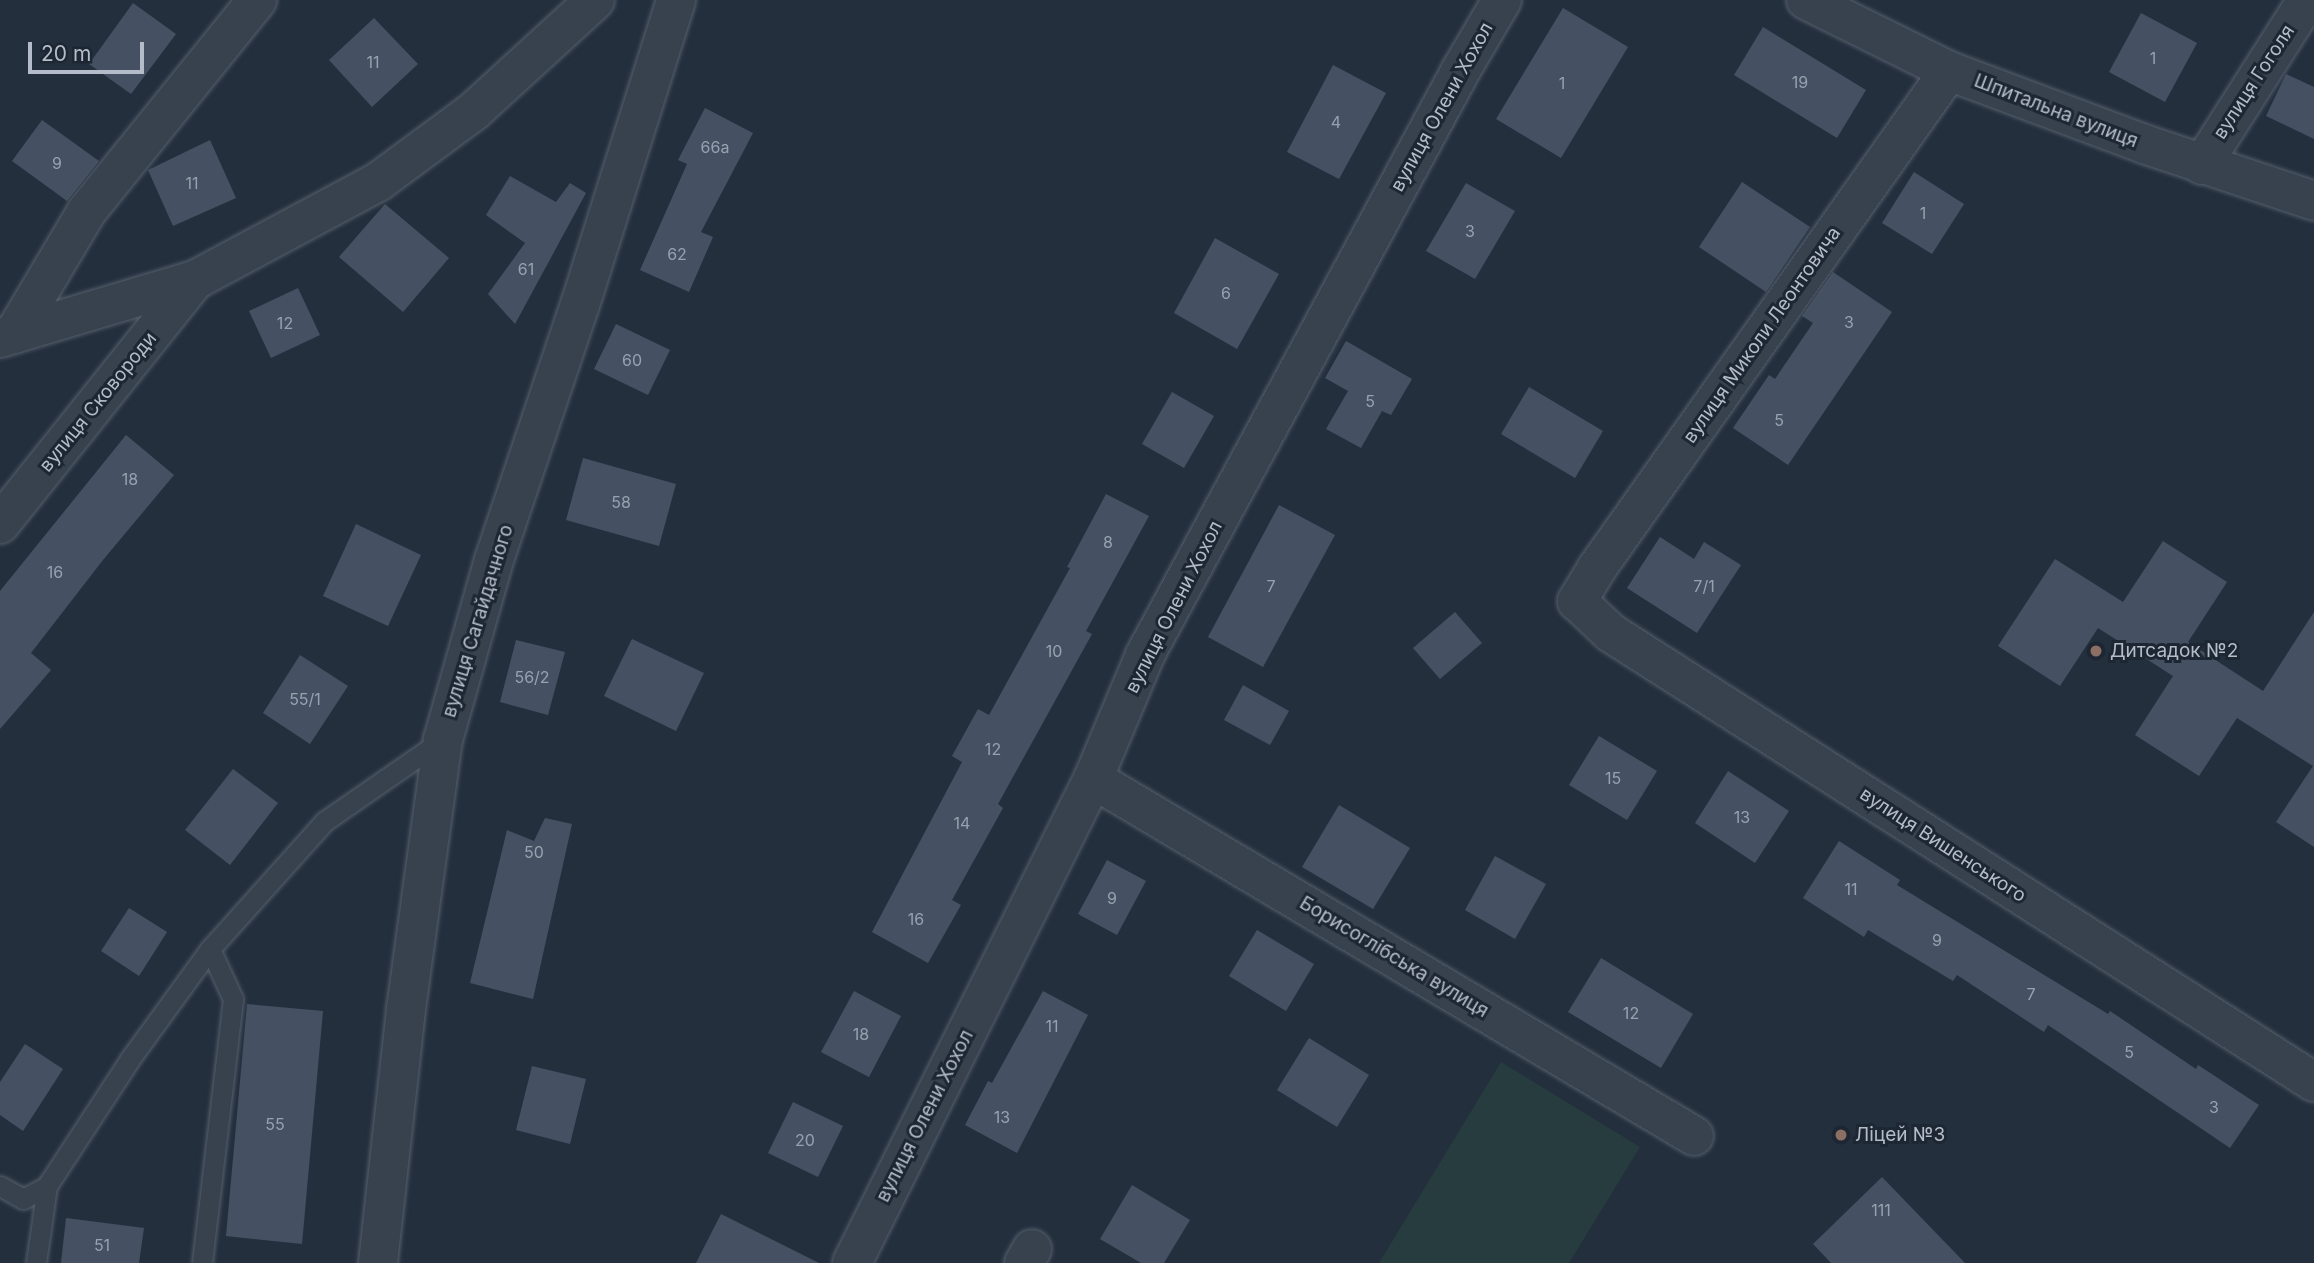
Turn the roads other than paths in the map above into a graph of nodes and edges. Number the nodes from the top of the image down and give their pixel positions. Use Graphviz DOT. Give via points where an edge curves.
graph roads {
  1 [pos="257,0"];
  2 [pos="595,0"];
  3 [pos="676,0"];
  4 [pos="1502,0"];
  5 [pos="1806,0"];
  6 [pos="2307,0"];
  7 [pos="1854,10"];
  8 [pos="1949,71"];
  9 [pos="2202,164"];
  10 [pos="2314,201"];
  11 [pos="195,280"];
  12 [pos="7,336"];
  13 [pos="0,524"];
  14 [pos="1577,601"];
  15 [pos="443,740"];
  16 [pos="1093,779"];
  17 [pos="210,949"];
  18 [pos="2314,1082"];
  19 [pos="1694,1136"];
  20 [pos="0,1186"];
  21 [pos="47,1186"];
  22 [pos="36,1263"];
  23 [pos="202,1263"];
  24 [pos="378,1263"];
  25 [pos="852,1263"];
  1 -- 12 [label="street" via="87,211"];
  2 -- 11 [label="street" via="474,111 378,181"];
  3 -- 15 [label="street, вулиця Сагайдачного" via="494,560"];
  4 -- 16 [label="street, вулиця Олени Хохол" via="1145,654"];
  5 -- 7 [label="street, Шпитальна вулиця"];
  6 -- 9 [label="street, вулиця Гоголя"];
  7 -- 8 [label="street, Шпитальна вулиця"];
  8 -- 9 [label="street, Шпитальна вулиця"];
  8 -- 14 [label="street, вулиця Миколи Леонтовича"];
  9 -- 10 [label="street, Шпитальна вулиця"];
  11 -- 12 [label="street"];
  11 -- 13 [label="street, вулиця Сковороди"];
  14 -- 18 [label="street, вулиця Вишенського" via="1611,633"];
  15 -- 17 [label="lane" via="325,821"];
  15 -- 24 [label="street, вулиця Сагайдачного" via="406,1009"];
  16 -- 19 [label="street, Борисоглібська вулиця"];
  16 -- 25 [label="street, вулиця Олени Хохол"];
  17 -- 21 [label="lane" via="130,1059"];
  17 -- 23 [label="lane" via="233,999"];
  20 -- 21 [label="lane" via="23,1199"];
  21 -- 22 [label="lane"];
}
